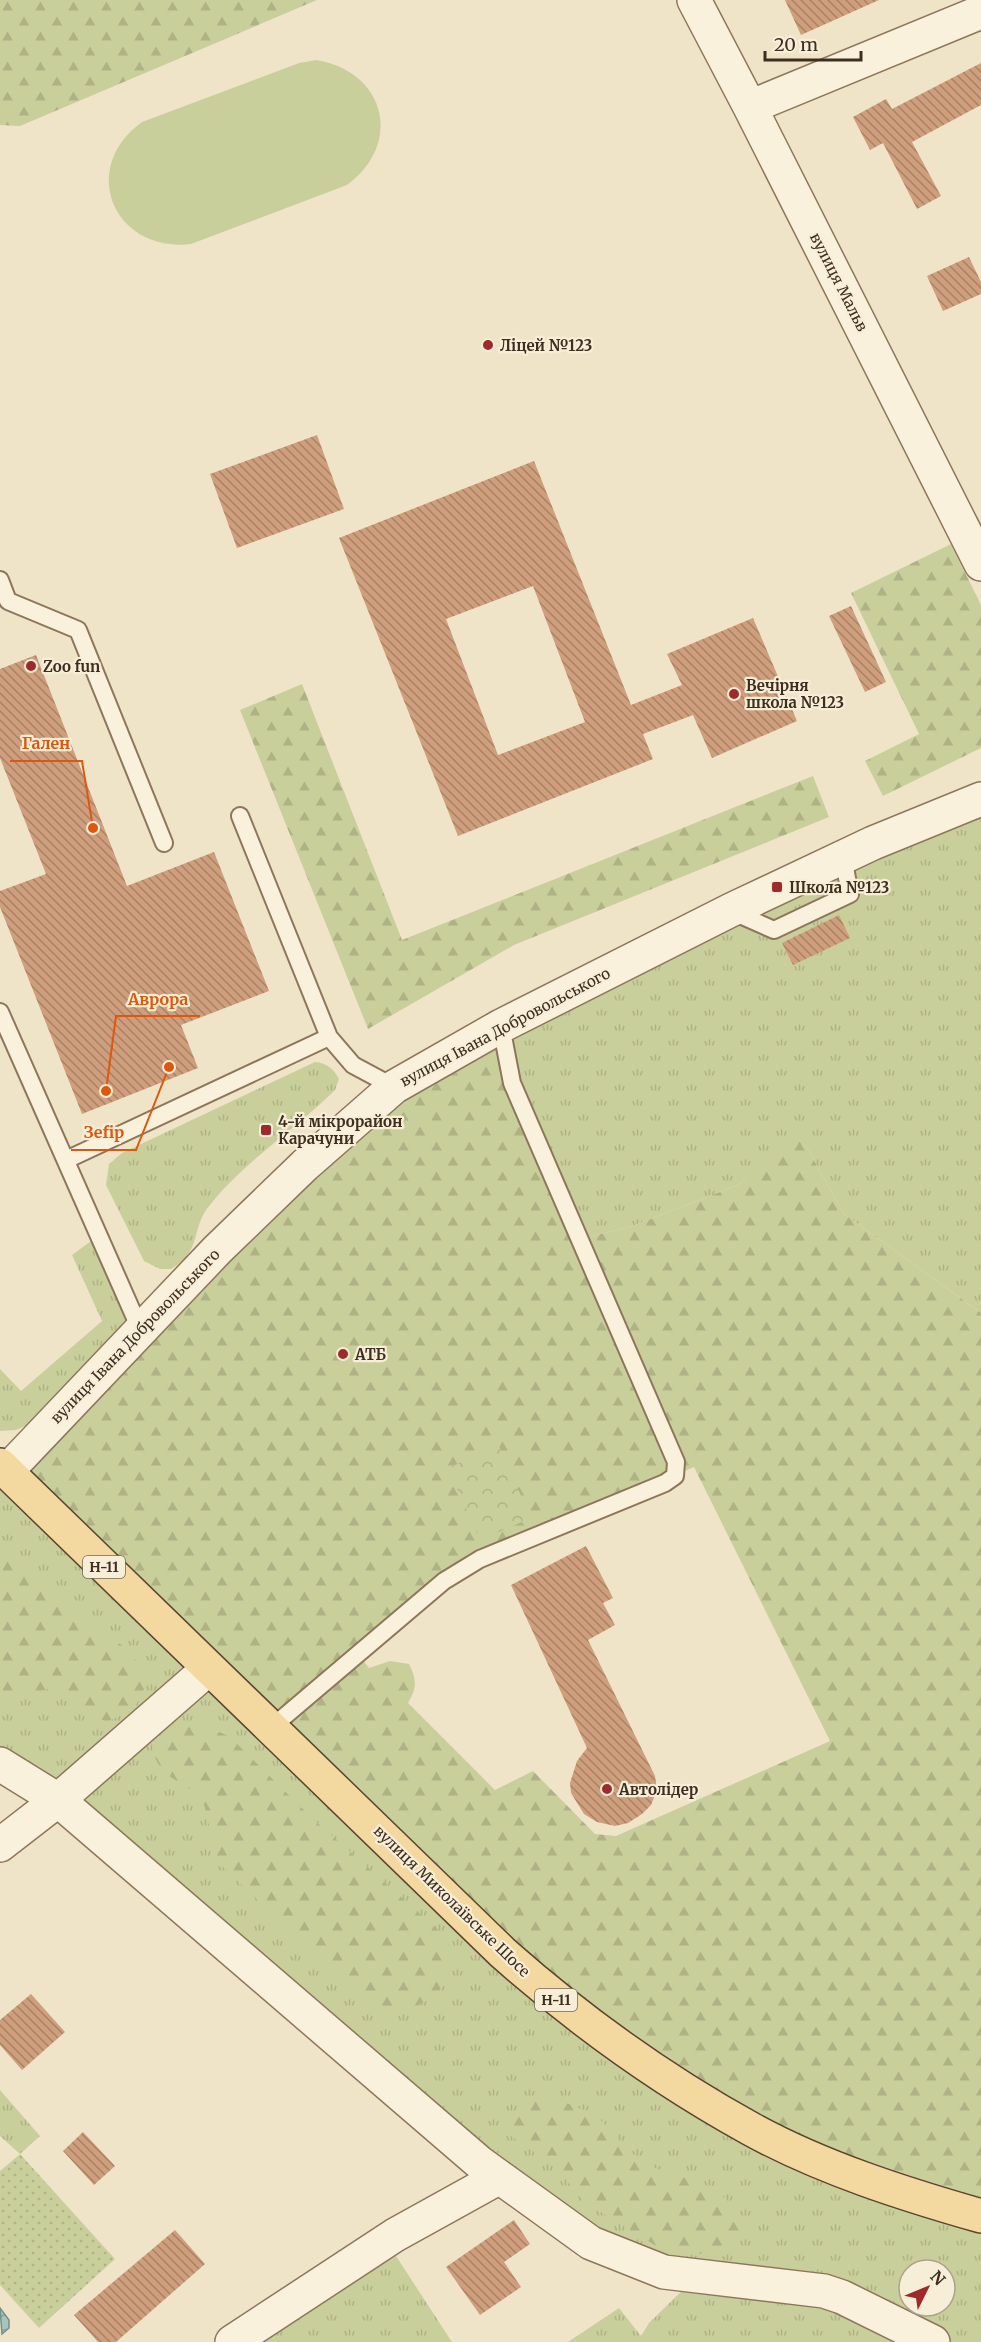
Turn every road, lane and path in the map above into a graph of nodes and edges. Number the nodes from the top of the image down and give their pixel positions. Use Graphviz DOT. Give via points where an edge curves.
graph roads {
  1 [pos="694,0"];
  2 [pos="981,12"];
  3 [pos="750,107"];
  4 [pos="981,564"];
  5 [pos="0,580"];
  6 [pos="981,799"];
  7 [pos="240,816"];
  8 [pos="164,843"];
  9 [pos="0,1012"];
  10 [pos="501,1026"];
  11 [pos="329,1037"];
  12 [pos="394,1087"];
  13 [pos="66,1160"];
  14 [pos="140,1329"];
  15 [pos="3,1468"];
  16 [pos="208,1670"];
  17 [pos="272,1727"];
  18 [pos="0,1764"];
  19 [pos="58,1800"];
  20 [pos="0,1845"];
  21 [pos="498,2178"];
  22 [pos="981,2216"];
  23 [pos="232,2342"];
  24 [pos="933,2342"];
  1 -- 3 [label="street, вулиця Мальв"];
  2 -- 3 [label="street"];
  3 -- 4 [label="street, вулиця Мальв"];
  5 -- 8 [label="lane" via="8,601 78,630"];
  6 -- 10 [label="street, вулиця Івана Добровольського" via="843,856"];
  7 -- 11 [label="lane"];
  9 -- 13 [label="lane"];
  10 -- 12 [label="street, вулиця Івана Добровольського"];
  10 -- 17 [label="lane" via="512,1083 676,1462 675,1476 480,1559 444,1581"];
  11 -- 12 [label="lane" via="353,1065"];
  11 -- 13 [label="lane"];
  12 -- 14 [label="street, вулиця Івана Добровольського" via="305,1165"];
  13 -- 14 [label="lane"];
  14 -- 15 [label="street, вулиця Івана Добровольського"];
  15 -- 16 [label="main road, вулиця Миколаївське Шосе / Н-11"];
  16 -- 17 [label="main road, вулиця Миколаївське Шосе / Н-11"];
  16 -- 19 [label="street"];
  17 -- 22 [label="main road, вулиця Миколаївське Шосе / Н-11" via="503,1953 559,2003 666,2080 753,2131 835,2167"];
  18 -- 19 [label="street"];
  19 -- 20 [label="street"];
  19 -- 21 [label="street"];
  21 -- 23 [label="street" via="395,2235"];
  21 -- 24 [label="street" via="591,2243 626,2259 664,2272 824,2291"];
}
